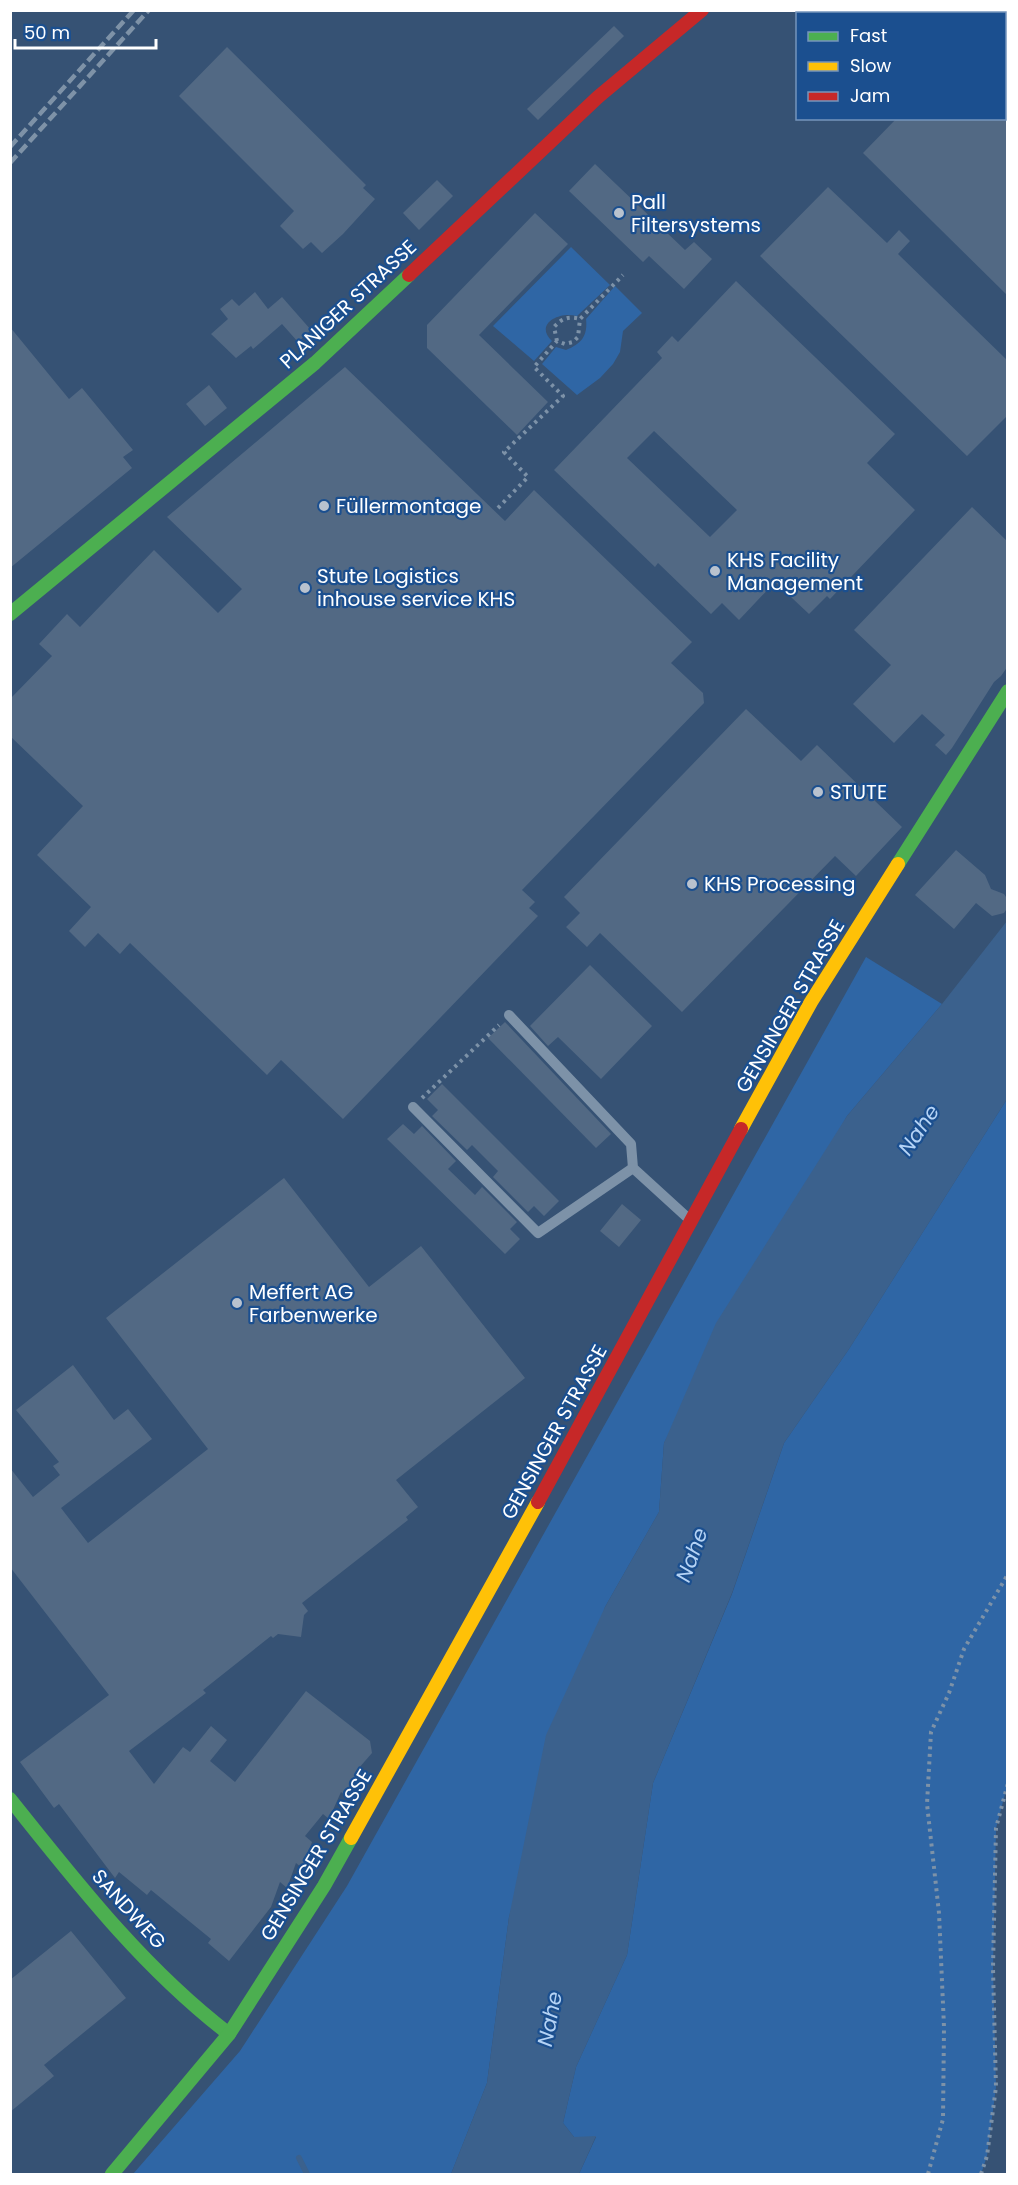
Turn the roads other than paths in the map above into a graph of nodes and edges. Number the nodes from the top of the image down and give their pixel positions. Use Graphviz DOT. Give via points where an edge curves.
graph roads {
  1 [pos="702,10"];
  2 [pos="10,614"];
  3 [pos="1008,691"];
  4 [pos="509,1015"];
  5 [pos="413,1107"];
  6 [pos="633,1168"];
  7 [pos="692,1221"];
  8 [pos="10,1799"];
  9 [pos="230,2034"];
  10 [pos="112,2175"];
  1 -- 2 [label="street, PLANIGER STRASSE" via="598,97 315,363"];
  3 -- 7 [label="street, GENSINGER STRASSE" via="811,1002"];
  4 -- 6 [label="lane" via="631,1144"];
  5 -- 6 [label="lane" via="538,1233"];
  6 -- 7 [label="lane"];
  7 -- 9 [label="street, GENSINGER STRASSE" via="324,1886"];
  8 -- 9 [label="street, SANDWEG" via="109,1920 174,1988"];
  9 -- 10 [label="street, GENSINGER STRASSE"];
}
